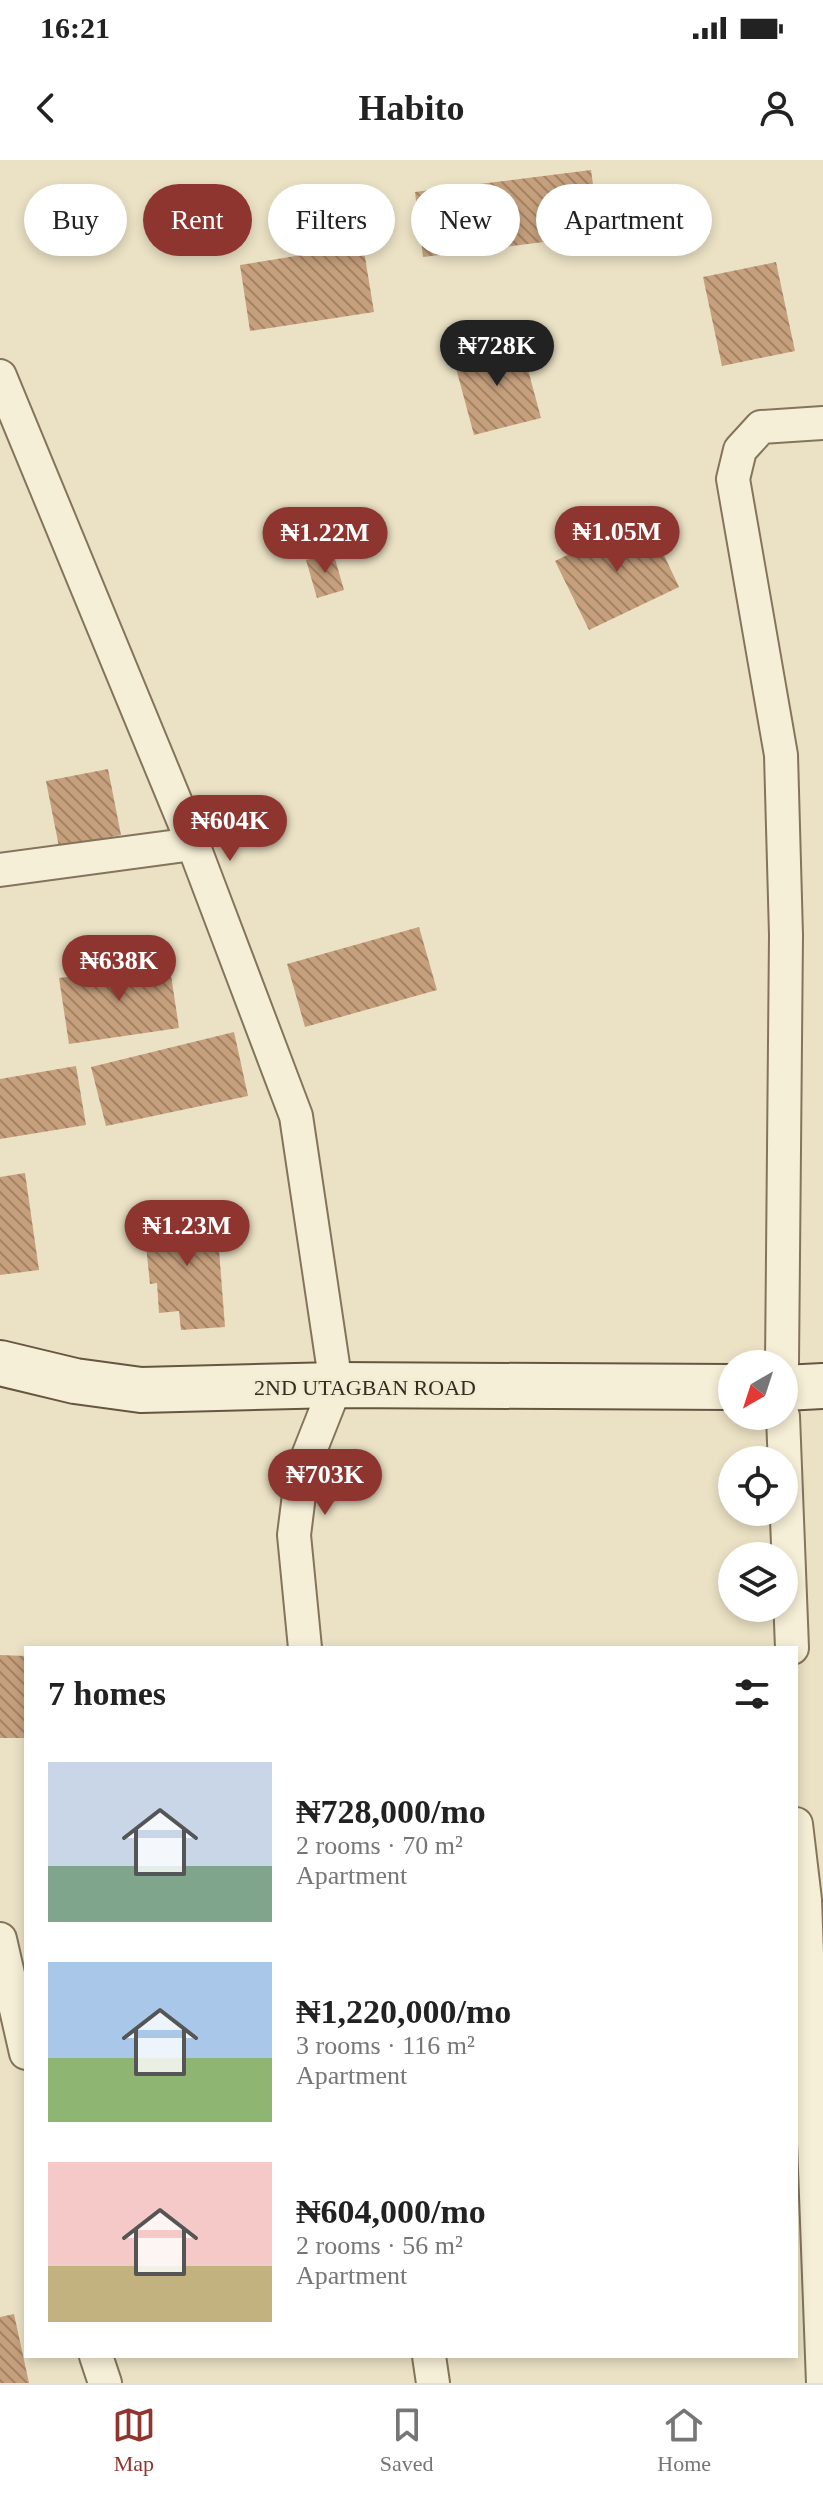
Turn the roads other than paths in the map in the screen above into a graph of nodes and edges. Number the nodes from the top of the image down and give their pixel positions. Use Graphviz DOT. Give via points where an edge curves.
graph roads {
  1 [pos="0,376"];
  2 [pos="823,423"];
  3 [pos="13,438"];
  4 [pos="193,844"];
  5 [pos="0,870"];
  6 [pos="782,1350"];
  7 [pos="0,1363"];
  8 [pos="336,1385"];
  9 [pos="823,1386"];
  10 [pos="718,1387"];
  11 [pos="798,1387"];
  12 [pos="784,1430"];
  13 [pos="305,1646"];
  14 [pos="792,1646"];
  15 [pos="798,1841"];
  16 [pos="0,1939"];
  17 [pos="24,2044"];
  18 [pos="97,2358"];
  19 [pos="429,2358"];
  20 [pos="105,2383"];
  21 [pos="433,2383"];
  22 [pos="823,2383"];
  1 -- 3 [label="street"];
  2 -- 6 [label="street" via="761,427 740,450 733,479 781,755 786,935"];
  3 -- 4 [label="street"];
  4 -- 5 [label="street"];
  4 -- 8 [label="street" via="296,1116"];
  7 -- 8 [label="street, 2ND UTAGBAN ROAD" via="141,1390"];
  8 -- 10 [label="street, 2ND UTAGBAN ROAD"];
  8 -- 13 [label="street" via="302,1471 294,1535"];
  9 -- 11 [label="street"];
  12 -- 14 [label="street"];
  15 -- 22 [label="street" via="805,1900"];
  16 -- 17 [label="street"];
  18 -- 20 [label="street"];
  19 -- 21 [label="street"];
}
